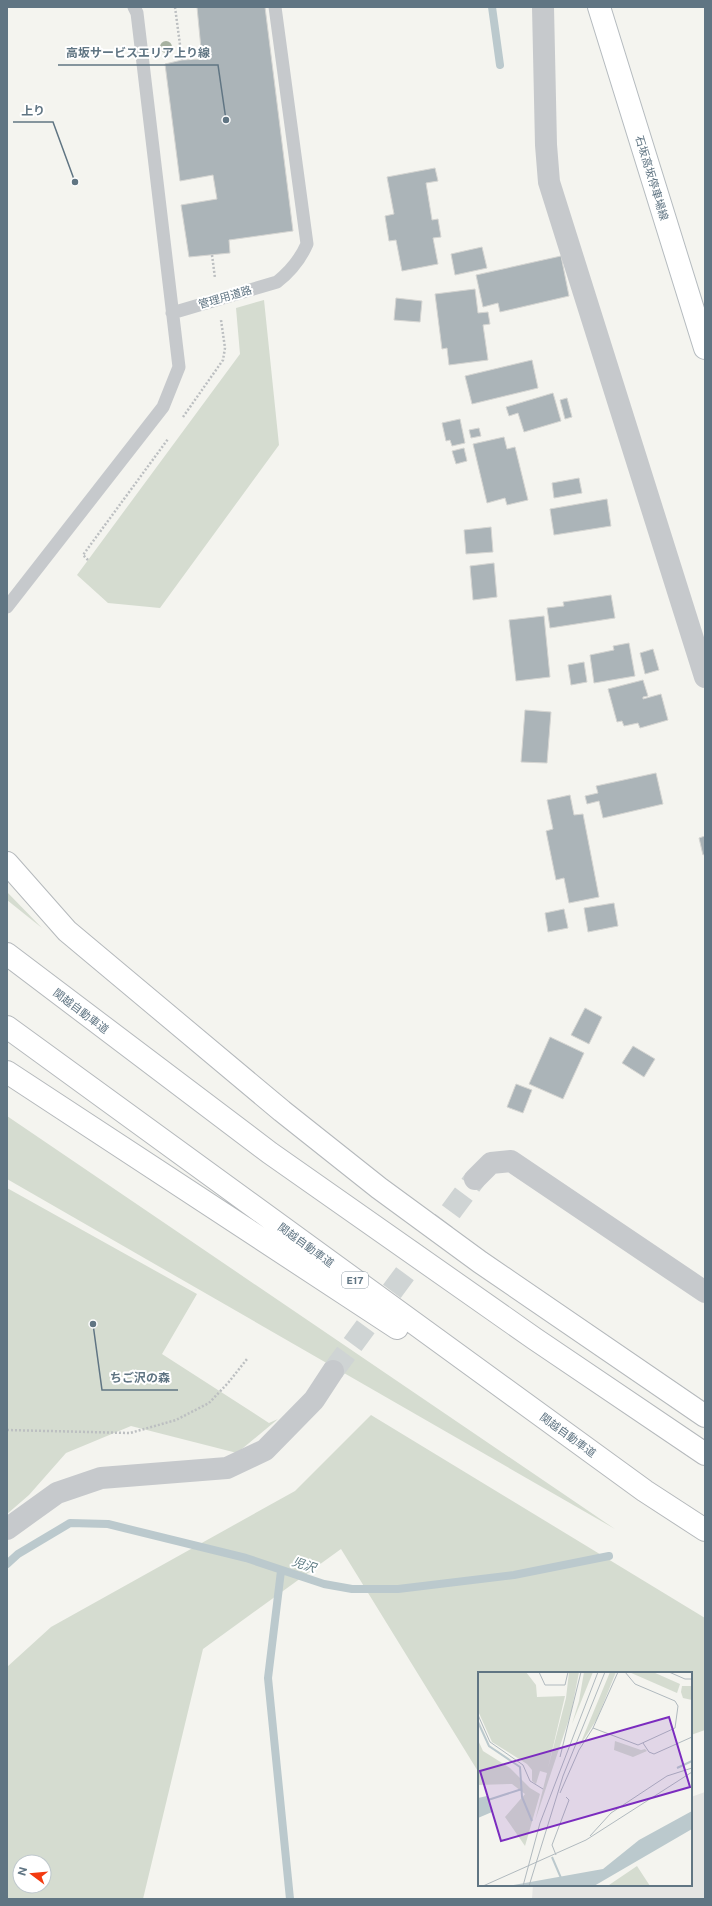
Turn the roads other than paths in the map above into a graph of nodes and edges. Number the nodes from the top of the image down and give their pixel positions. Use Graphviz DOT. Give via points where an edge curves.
graph roads {
  1 [pos="134,7"];
  2 [pos="275,7"];
  3 [pos="543,7"];
  4 [pos="599,7"];
  5 [pos="172,313"];
  6 [pos="705,348"];
  7 [pos="7,607"];
  8 [pos="705,677"];
  9 [pos="7,863"];
  10 [pos="7,954"];
  11 [pos="7,1027"];
  12 [pos="7,1072"];
  13 [pos="475,1179"];
  14 [pos="705,1292"];
  15 [pos="333,1371"];
  16 [pos="705,1416"];
  17 [pos="705,1454"];
  18 [pos="645,1491"];
  19 [pos="7,1529"];
  20 [pos="705,1530"];
  1 -- 5 [label="lane" via="138,21"];
  2 -- 5 [label="lane, 管理用道路" via="307,244 301,259 277,282"];
  3 -- 8 [label="street" via="549,182"];
  4 -- 6 [label="main road, 石坂高坂停車場線"];
  5 -- 7 [label="lane" via="179,367 163,407"];
  9 -- 16 [label="main road" via="67,932 282,1111 379,1188 480,1262"];
  10 -- 17 [label="main road, 関越自動車道" via="277,1157 528,1335"];
  11 -- 18 [label="main road, 関越自動車道 / E17"];
  12 -- 18 [label="main road"];
  13 -- 14 [label="street" via="491,1163 511,1161"];
  15 -- 19 [label="street" via="314,1400 265,1450 228,1468 100,1478 57,1493"];
  18 -- 20 [label="main road, 関越自動車道 / E17"];
}
